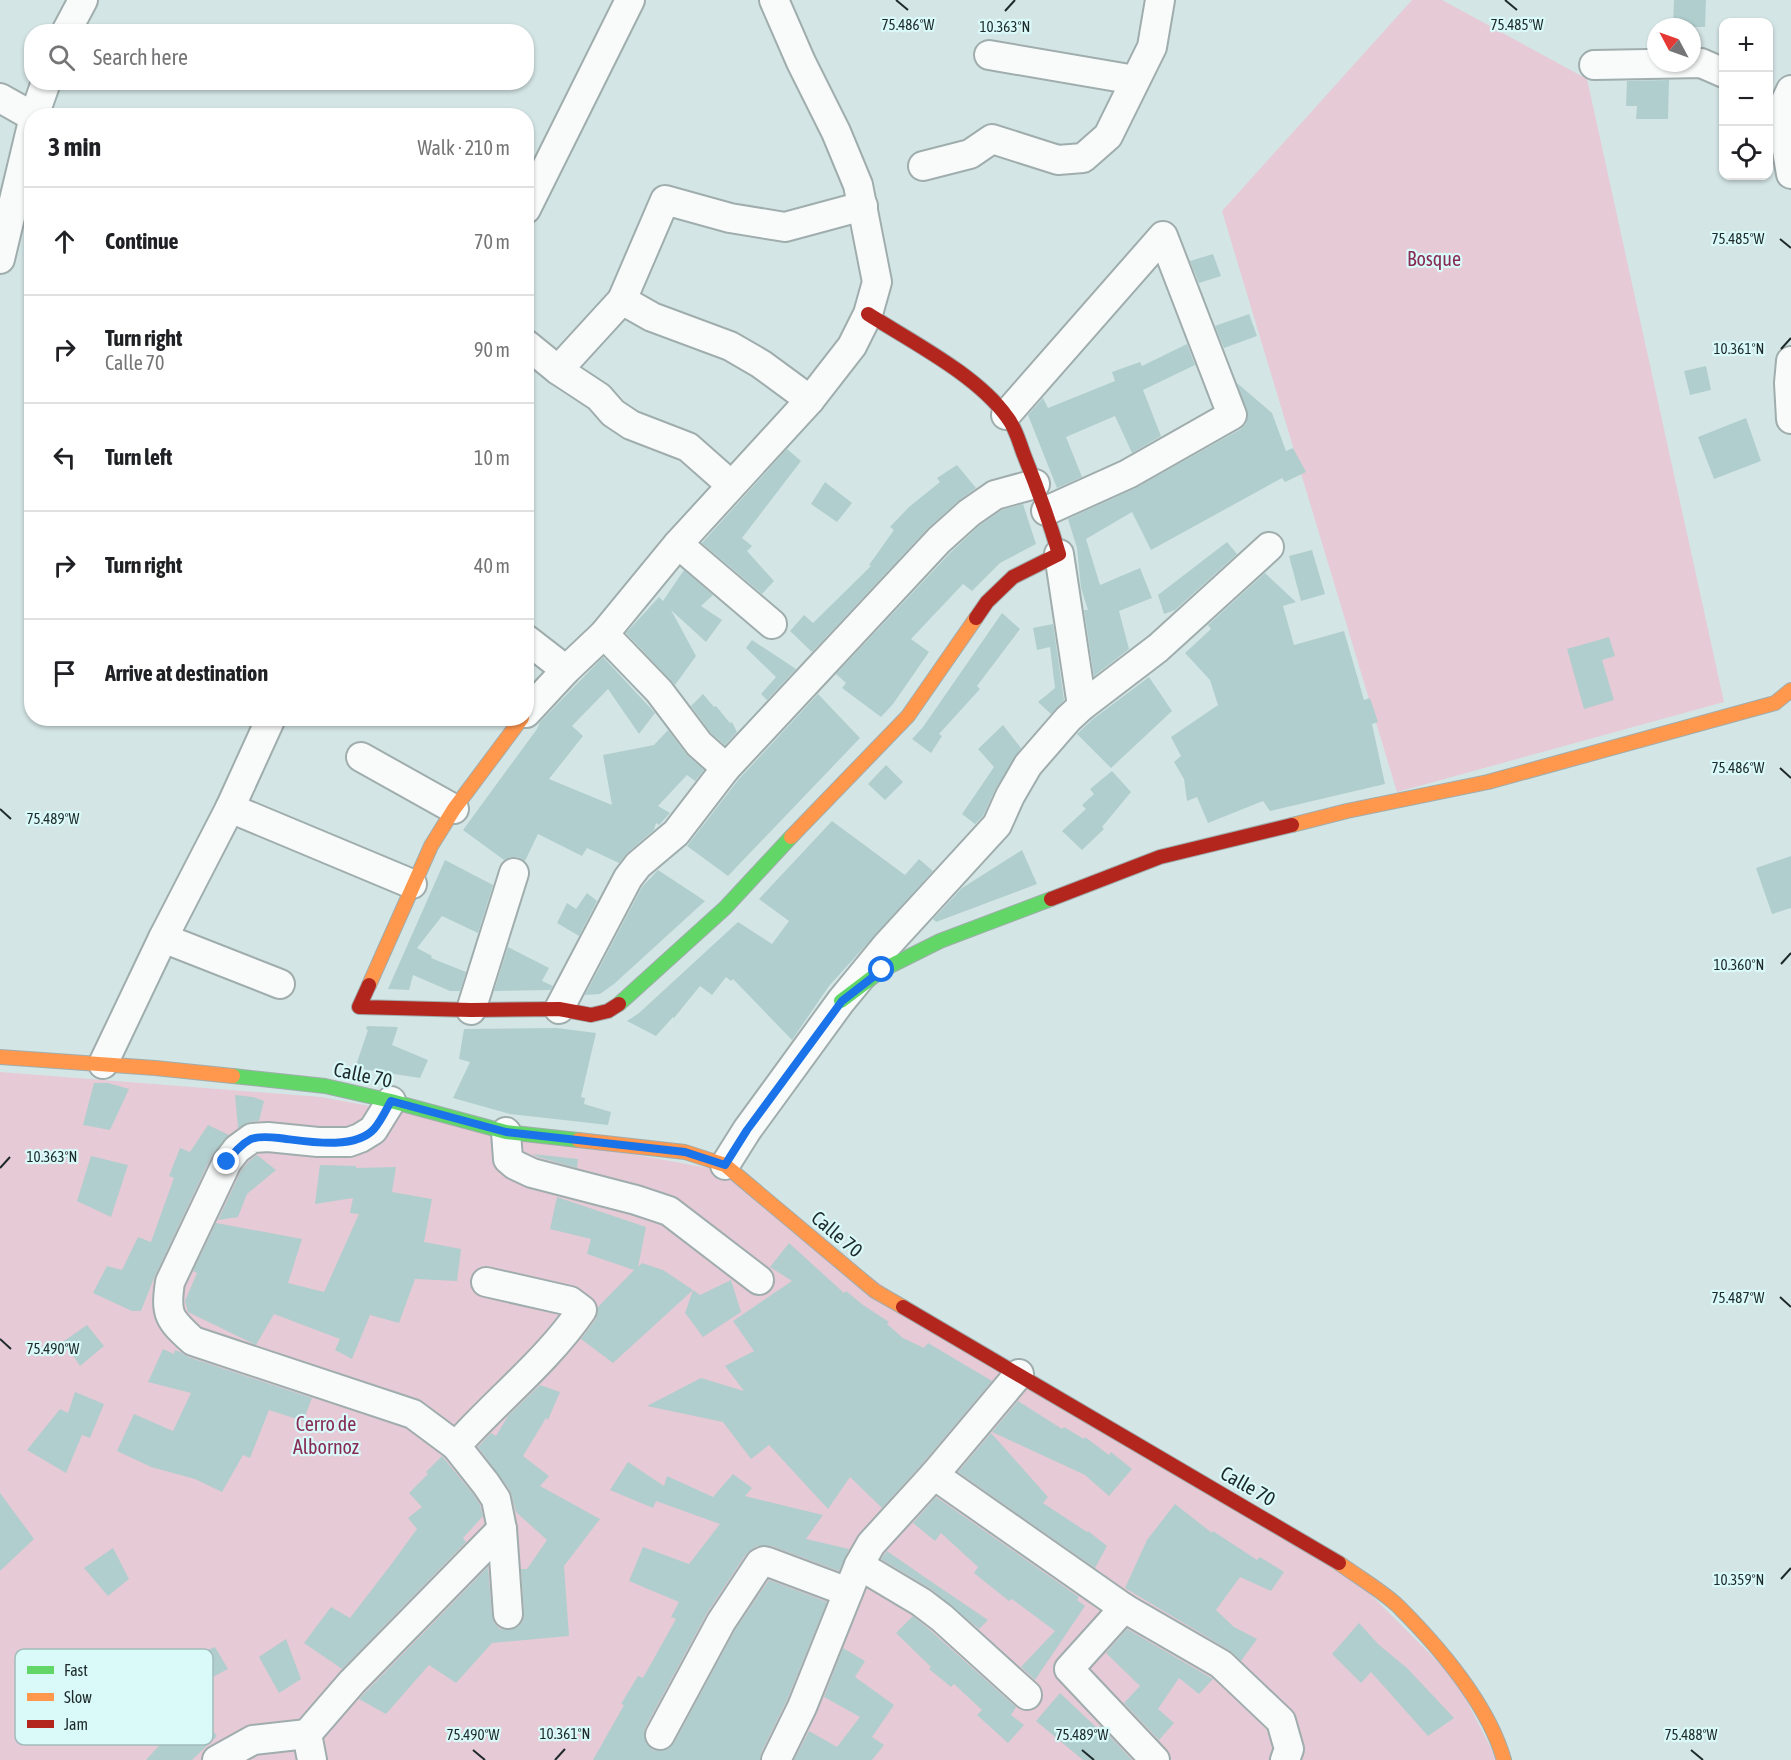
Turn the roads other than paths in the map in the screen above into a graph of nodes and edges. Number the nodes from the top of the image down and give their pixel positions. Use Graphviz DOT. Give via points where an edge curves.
graph roads {
  1 [pos="83,0"];
  2 [pos="630,0"];
  3 [pos="774,0"];
  4 [pos="1160,0"];
  5 [pos="70,24"];
  6 [pos="989,55"];
  7 [pos="1594,65"];
  8 [pos="1722,72"];
  9 [pos="1135,80"];
  10 [pos="43,90"];
  11 [pos="0,98"];
  12 [pos="1781,98"];
  13 [pos="36,108"];
  14 [pos="24,111"];
  15 [pos="24,158"];
  16 [pos="923,166"];
  17 [pos="1791,174"];
  18 [pos="534,193"];
  19 [pos="863,206"];
  20 [pos="0,259"];
  21 [pos="622,300"];
  22 [pos="868,314"];
  23 [pos="534,350"];
  24 [pos="1791,361"];
  25 [pos="558,370"];
  26 [pos="810,400"];
  27 [pos="1006,415"];
  28 [pos="1791,419"];
  29 [pos="1035,484"];
  30 [pos="730,485"];
  31 [pos="1046,511"];
  32 [pos="678,544"];
  33 [pos="1269,547"];
  34 [pos="1059,554"];
  35 [pos="772,624"];
  36 [pos="604,634"];
  37 [pos="534,645"];
  38 [pos="566,670"];
  39 [pos="1791,690"];
  40 [pos="534,704"];
  41 [pos="1082,706"];
  42 [pos="267,726"];
  43 [pos="516,726"];
  44 [pos="361,757"];
  45 [pos="726,768"];
  46 [pos="230,808"];
  47 [pos="454,809"];
  48 [pos="514,873"];
  49 [pos="412,884"];
  50 [pos="163,938"];
  51 [pos="280,984"];
  52 [pos="842,1001"];
  53 [pos="559,1009"];
  54 [pos="471,1010"];
  55 [pos="0,1057"];
  56 [pos="103,1064"];
  57 [pos="391,1101"];
  58 [pos="506,1132"];
  59 [pos="725,1165"];
  60 [pos="759,1280"];
  61 [pos="486,1282"];
  62 [pos="1020,1374"];
  63 [pos="456,1446"];
  64 [pos="934,1474"];
  65 [pos="502,1529"];
  66 [pos="859,1565"];
  67 [pos="848,1592"];
  68 [pos="1124,1608"];
  69 [pos="508,1614"];
  70 [pos="1027,1695"];
  71 [pos="660,1735"];
  72 [pos="309,1747"];
  73 [pos="217,1760"];
  74 [pos="776,1760"];
  75 [pos="1155,1760"];
  76 [pos="1285,1760"];
  77 [pos="1504,1760"];
  1 -- 5 [label="street"];
  2 -- 18 [label="street"];
  3 -- 19 [label="street" via="836,132"];
  4 -- 9 [label="street" via="1152,47"];
  6 -- 9 [label="street"];
  7 -- 8 [label="street" via="1701,63"];
  9 -- 16 [label="street" via="1108,136 1083,158 1058,160 992,139 970,154"];
  10 -- 13 [label="street"];
  11 -- 14 [label="street"];
  12 -- 17 [label="street"];
  15 -- 20 [label="street"];
  19 -- 21 [label="street" via="785,227 730,218 665,200"];
  19 -- 22 [label="street" via="877,282"];
  21 -- 25 [label="street"];
  21 -- 26 [label="street" via="652,317 730,346"];
  22 -- 26 [label="street" via="852,346"];
  22 -- 27 [label="street" via="947,366"];
  23 -- 25 [label="street"];
  24 -- 28 [label="street"];
  25 -- 30 [label="street" via="599,397 631,425 688,447"];
  26 -- 30 [label="street"];
  27 -- 29 [label="street"];
  27 -- 31 [label="street" via="1163,236 1232,415 1128,474"];
  29 -- 31 [label="street"];
  29 -- 45 [label="street" via="995,495 939,540"];
  30 -- 32 [label="street"];
  31 -- 34 [label="street"];
  32 -- 35 [label="street"];
  32 -- 36 [label="street"];
  33 -- 41 [label="street" via="1158,648"];
  34 -- 41 [label="street"];
  34 -- 53 [label="street" via="1013,577 987,602 908,716 725,908 626,999 609,1011 591,1015"];
  36 -- 38 [label="street"];
  36 -- 45 [label="street" via="658,691 699,744"];
  37 -- 38 [label="street"];
  38 -- 40 [label="street"];
  39 -- 52 [label="street" via="1775,703 1488,782 1160,857 940,940 882,970"];
  41 -- 52 [label="street" via="1028,765 998,825 886,945"];
  42 -- 46 [label="street"];
  43 -- 47 [label="street"];
  44 -- 47 [label="street"];
  45 -- 53 [label="street" via="676,833 628,878"];
  46 -- 49 [label="street"];
  46 -- 50 [label="street"];
  47 -- 49 [label="street"];
  48 -- 54 [label="street"];
  49 -- 54 [label="street" via="359,1007"];
  50 -- 51 [label="street"];
  50 -- 56 [label="street"];
  52 -- 59 [label="street"];
  53 -- 54 [label="street"];
  55 -- 56 [label="street, Calle 70"];
  56 -- 57 [label="street, Calle 70" via="325,1086"];
  57 -- 58 [label="street, Calle 70"];
  57 -- 63 [label="street" via="373,1130 349,1142 268,1137 252,1138 237,1149 227,1162 170,1282 170,1316 193,1341 413,1414"];
  58 -- 59 [label="street, Calle 70" via="685,1152"];
  58 -- 60 [label="street" via="508,1159 515,1165 669,1211"];
  59 -- 62 [label="street, Calle 70" via="875,1291"];
  61 -- 63 [label="street" via="570,1301 582,1310 565,1335"];
  62 -- 64 [label="street"];
  62 -- 77 [label="street, Calle 70" via="1330,1556 1397,1605 1460,1675 1498,1739"];
  63 -- 65 [label="street" via="496,1499"];
  64 -- 66 [label="street" via="871,1544"];
  64 -- 68 [label="street"];
  65 -- 69 [label="street"];
  65 -- 72 [label="street" via="352,1682"];
  66 -- 67 [label="street"];
  66 -- 70 [label="street" via="942,1618"];
  67 -- 71 [label="street" via="768,1562 760,1563 722,1622"];
  67 -- 74 [label="street" via="802,1707"];
  68 -- 75 [label="street" via="1069,1670"];
  68 -- 76 [label="street" via="1221,1664 1281,1721 1289,1749"];
  72 -- 73 [label="street" via="253,1740"];
}
